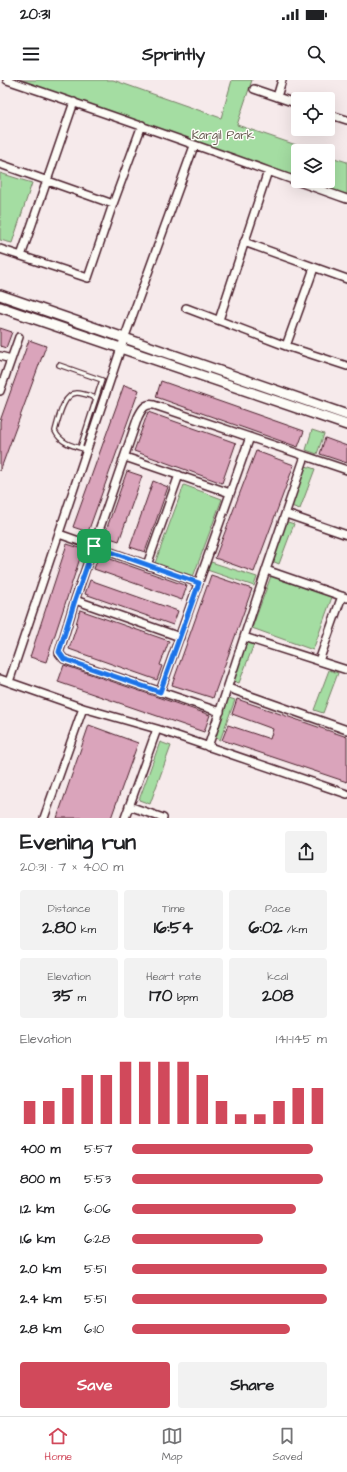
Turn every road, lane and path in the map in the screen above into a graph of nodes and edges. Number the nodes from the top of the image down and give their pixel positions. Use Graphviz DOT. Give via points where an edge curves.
graph roads {
  1 [pos="7,80"];
  2 [pos="282,80"];
  3 [pos="254,89"];
  4 [pos="277,97"];
  5 [pos="74,102"];
  6 [pos="291,102"];
  7 [pos="335,116"];
  8 [pos="347,120"];
  9 [pos="142,125"];
  10 [pos="194,146"];
  11 [pos="0,164"];
  12 [pos="268,171"];
  13 [pos="47,180"];
  14 [pos="347,199"];
  15 [pos="113,204"];
  16 [pos="244,242"];
  17 [pos="0,249"];
  18 [pos="21,256"];
  19 [pos="314,268"];
  20 [pos="347,279"];
  21 [pos="0,296"];
  22 [pos="0,307"];
  23 [pos="186,308"];
  24 [pos="219,320"];
  25 [pos="19,337"];
  26 [pos="124,339"];
  27 [pos="286,346"];
  28 [pos="121,349"];
  29 [pos="0,356"];
  30 [pos="11,360"];
  31 [pos="58,365"];
  32 [pos="347,366"];
  33 [pos="0,391"];
  34 [pos="96,398"];
  35 [pos="347,415"];
  36 [pos="347,425"];
  37 [pos="250,437"];
  38 [pos="84,449"];
  39 [pos="125,456"];
  40 [pos="305,456"];
  41 [pos="347,470"];
  42 [pos="179,475"];
  43 [pos="230,493"];
  44 [pos="286,514"];
  45 [pos="59,534"];
  46 [pos="347,535"];
  47 [pos="94,546"];
  48 [pos="147,565"];
  49 [pos="266,570"];
  50 [pos="199,583"];
  51 [pos="344,597"];
  52 [pos="75,600"];
  53 [pos="180,636"];
  54 [pos="244,637"];
  55 [pos="319,661"];
  56 [pos="347,670"];
  57 [pos="0,680"];
  58 [pos="9,682"];
  59 [pos="228,688"];
  60 [pos="160,692"];
  61 [pos="83,708"];
  62 [pos="220,712"];
  63 [pos="157,730"];
  64 [pos="347,730"];
  65 [pos="208,747"];
  66 [pos="347,794"];
  67 [pos="129,806"];
  68 [pos="44,818"];
  69 [pos="125,818"];
  70 [pos="163,818"];
  1 -- 5 [label="street"];
  2 -- 4 [label="street"];
  3 -- 4 [label="street"];
  4 -- 6 [label="street"];
  5 -- 9 [label="street"];
  5 -- 13 [label="street"];
  7 -- 8 [label="street"];
  9 -- 10 [label="street"];
  9 -- 15 [label="street"];
  10 -- 12 [label="street"];
  10 -- 26 [label="street"];
  11 -- 13 [label="street"];
  12 -- 14 [label="street"];
  12 -- 16 [label="street"];
  13 -- 15 [label="street"];
  13 -- 18 [label="street"];
  15 -- 18 [label="street" via="88,278"];
  16 -- 19 [label="street"];
  16 -- 24 [label="street"];
  17 -- 18 [label="street"];
  19 -- 20 [label="street"];
  19 -- 27 [label="street"];
  21 -- 26 [label="main road"];
  22 -- 28 [label="main road"];
  23 -- 24 [label="street"];
  24 -- 27 [label="street"];
  25 -- 30 [label="street"];
  26 -- 28 [label="street"];
  26 -- 35 [label="main road"];
  27 -- 32 [label="street"];
  28 -- 36 [label="main road"];
  28 -- 38 [label="street"];
  29 -- 30 [label="street"];
  30 -- 33 [label="street"];
  31 -- 34 [label="lane" via="102,380"];
  34 -- 38 [label="lane"];
  34 -- 38 [label="lane" via="77,393 71,395 65,401 54,431 57,438 66,444"];
  37 -- 39 [label="street" via="150,404 142,408"];
  37 -- 40 [label="street"];
  37 -- 43 [label="street"];
  38 -- 45 [label="street"];
  39 -- 42 [label="street"];
  39 -- 47 [label="street"];
  40 -- 41 [label="street"];
  40 -- 44 [label="street"];
  42 -- 43 [label="street"];
  42 -- 48 [label="street"];
  43 -- 50 [label="street"];
  44 -- 46 [label="street"];
  44 -- 49 [label="street"];
  45 -- 47 [label="street"];
  45 -- 58 [label="street"];
  47 -- 48 [label="street"];
  47 -- 52 [label="street"];
  48 -- 50 [label="street"];
  49 -- 51 [label="street"];
  49 -- 54 [label="street"];
  50 -- 53 [label="street"];
  51 -- 55 [label="street"];
  52 -- 53 [label="street"];
  52 -- 60 [label="street" via="59,649 60,656"];
  53 -- 60 [label="street"];
  54 -- 55 [label="street"];
  54 -- 59 [label="street"];
  55 -- 56 [label="street"];
  57 -- 58 [label="street"];
  58 -- 61 [label="street"];
  59 -- 62 [label="street"];
  59 -- 64 [label="street"];
  60 -- 62 [label="street"];
  61 -- 63 [label="street"];
  61 -- 68 [label="street"];
  62 -- 65 [label="street"];
  63 -- 65 [label="street"];
  63 -- 67 [label="street"];
  65 -- 66 [label="street"];
  67 -- 69 [label="street"];
  67 -- 70 [label="street"];
}
